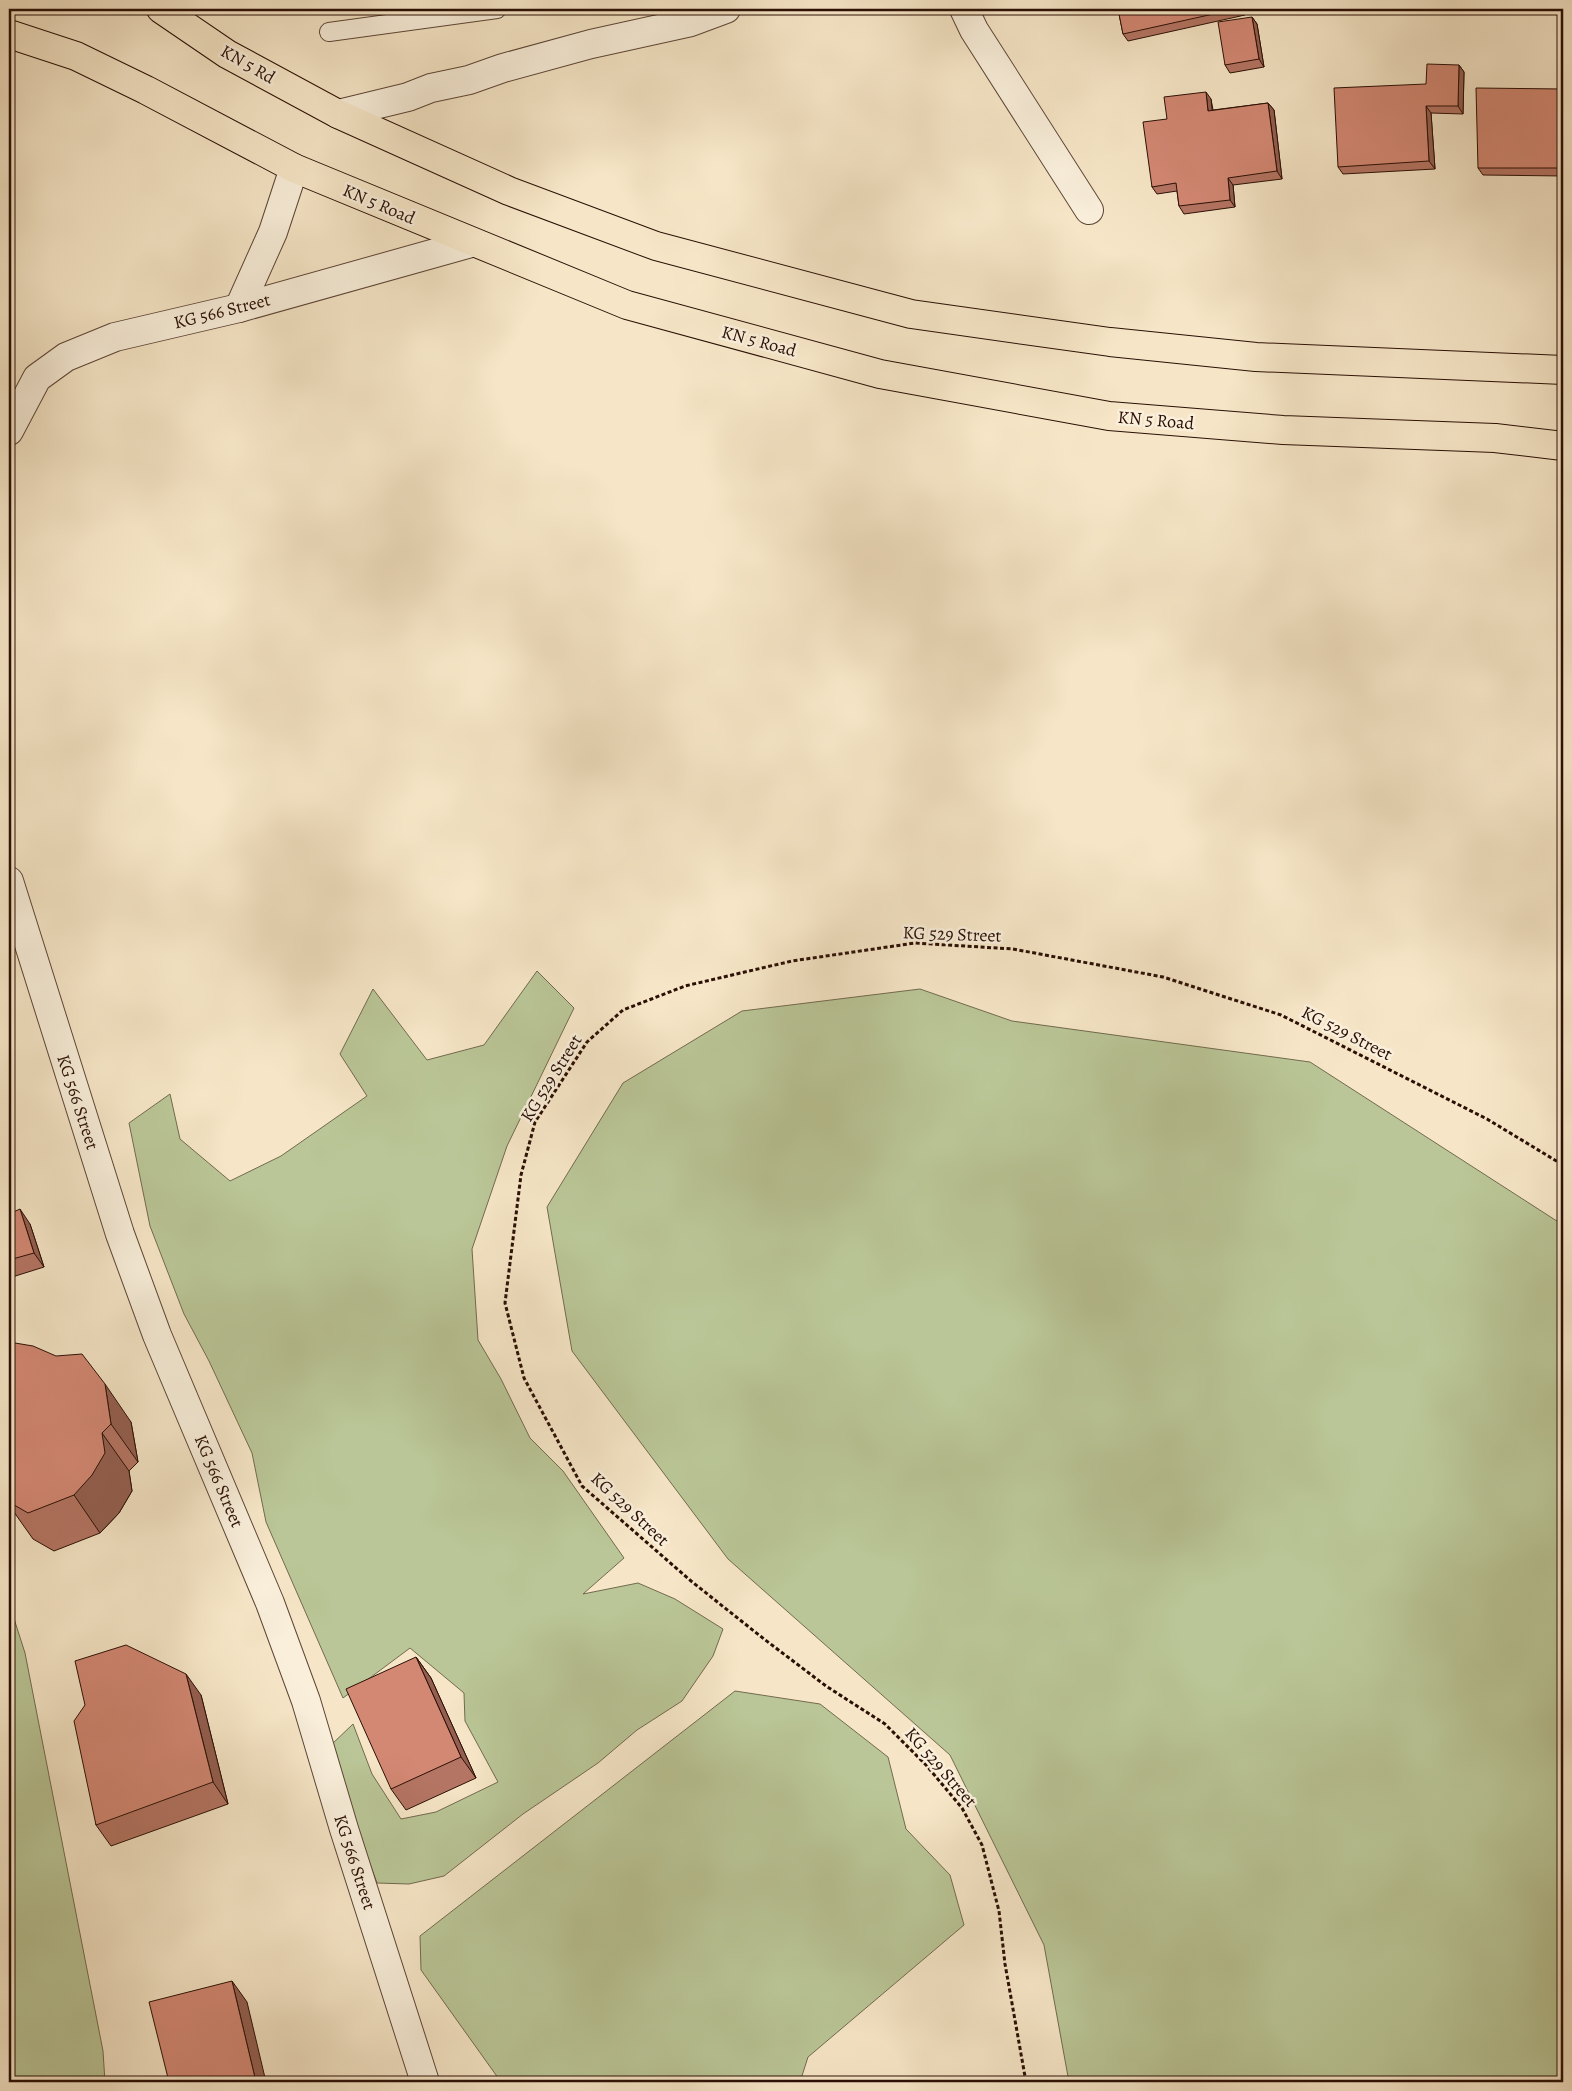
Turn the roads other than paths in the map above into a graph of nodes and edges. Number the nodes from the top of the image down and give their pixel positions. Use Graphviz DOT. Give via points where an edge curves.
graph roads {
  1 [pos="161,9"];
  2 [pos="497,9"];
  3 [pos="664,9"];
  4 [pos="726,9"];
  5 [pos="964,9"];
  6 [pos="692,22"];
  7 [pos="329,32"];
  8 [pos="9,34"];
  9 [pos="338,114"];
  10 [pos="294,168"];
  11 [pos="1089,210"];
  12 [pos="471,243"];
  13 [pos="239,308"];
  14 [pos="1563,370"];
  15 [pos="9,431"];
  16 [pos="1563,446"];
  17 [pos="9,881"];
  18 [pos="425,2082"];
  1 -- 9 [label="main road, KN 5 Rd" via="227,54"];
  2 -- 7 [label="lane"];
  3 -- 6 [label="lane"];
  4 -- 6 [label="street"];
  5 -- 11 [label="street" via="974,30"];
  6 -- 9 [label="street" via="591,44 431,88 408,98"];
  8 -- 10 [label="main road, KN 5 Road" via="76,56"];
  9 -- 14 [label="main road" via="509,191 656,246 911,314 1110,342 1256,357"];
  10 -- 12 [label="main road, KN 5 Road"];
  10 -- 13 [label="street" via="273,232"];
  12 -- 13 [label="street, KG 566 Street"];
  12 -- 16 [label="main road, KN 5 Road" via="626,305 880,374 1109,416 1283,430 1495,438"];
  13 -- 15 [label="street, KG 566 Street" via="115,337 66,357 38,378"];
  17 -- 18 [label="street, KG 566 Street" via="120,1234 156,1334 270,1603 306,1701"];
}
